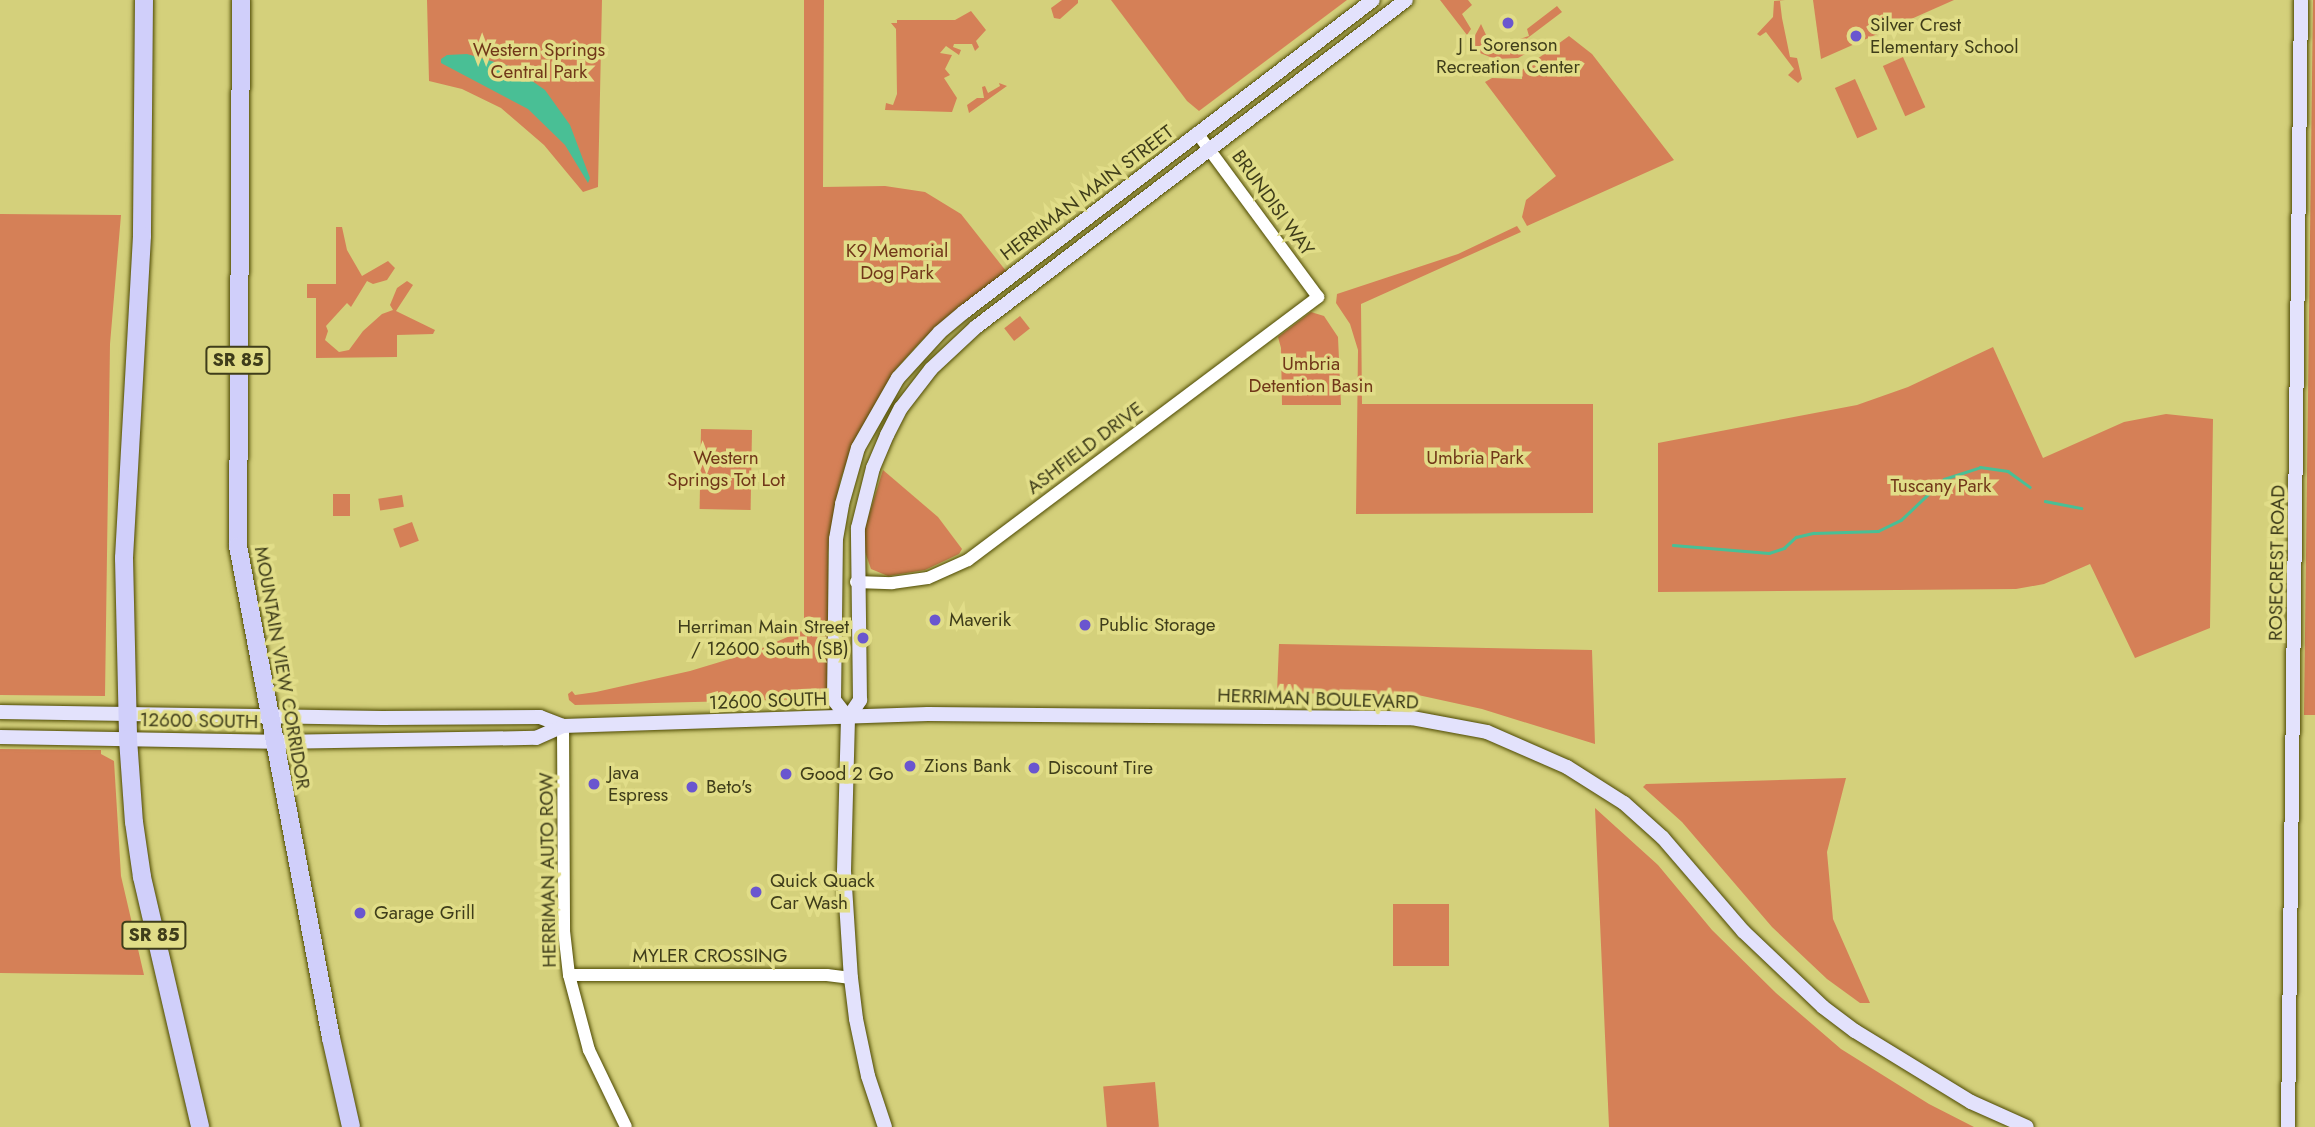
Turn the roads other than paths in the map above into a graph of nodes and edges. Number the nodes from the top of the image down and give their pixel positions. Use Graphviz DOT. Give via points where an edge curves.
graph roads {
  1 [pos="144,0"];
  2 [pos="241,0"];
  3 [pos="1373,0"];
  4 [pos="1406,0"];
  5 [pos="2301,0"];
  6 [pos="1197,133"];
  7 [pos="1210,149"];
  8 [pos="1318,297"];
  9 [pos="856,583"];
  10 [pos="0,712"];
  11 [pos="127,714"];
  12 [pos="269,717"];
  13 [pos="848,718"];
  14 [pos="563,726"];
  15 [pos="0,737"];
  16 [pos="128,739"];
  17 [pos="273,742"];
  18 [pos="569,975"];
  19 [pos="851,978"];
  20 [pos="200,1127"];
  21 [pos="351,1127"];
  22 [pos="626,1127"];
  23 [pos="885,1127"];
  24 [pos="2027,1127"];
  25 [pos="2287,1127"];
  1 -- 11 [label="highway, SR 85" via="142,236 124,547"];
  2 -- 12 [label="highway, MOUNTAIN VIEW CORRIDOR / SR 85" via="237,546"];
  3 -- 6 [label="main road, HERRIMAN MAIN STREET"];
  4 -- 7 [label="main road, HERRIMAN MAIN STREET"];
  5 -- 25 [label="main road, ROSECREST ROAD"];
  6 -- 7 [label="street, BRUNDISI WAY"];
  6 -- 13 [label="main road, HERRIMAN MAIN STREET" via="940,332 898,378 858,448 836,539 835,700"];
  7 -- 8 [label="street, BRUNDISI WAY"];
  7 -- 9 [label="main road, HERRIMAN MAIN STREET" via="976,327 930,369 901,408 873,468 858,528"];
  8 -- 9 [label="street, ASHFIELD DRIVE" via="968,560 928,578"];
  9 -- 13 [label="main road, HERRIMAN MAIN STREET" via="860,700"];
  10 -- 11 [label="main road, 12600 SOUTH"];
  11 -- 12 [label="main road, 12600 SOUTH"];
  11 -- 16 [label="highway, SR 85"];
  12 -- 14 [label="main road, 12600 SOUTH" via="540,717"];
  12 -- 17 [label="highway, MOUNTAIN VIEW CORRIDOR / SR 85"];
  13 -- 14 [label="main road, 12600 SOUTH"];
  13 -- 19 [label="main road" via="844,872"];
  13 -- 24 [label="main road, HERRIMAN BOULEVARD" via="940,714 1387,718 1487,732 1567,767 1624,803 1663,838 1743,931 1855,1031 1971,1102"];
  14 -- 17 [label="main road, 12600 SOUTH" via="536,737"];
  14 -- 18 [label="street, HERRIMAN AUTO ROW" via="564,931"];
  15 -- 16 [label="main road, 12600 SOUTH"];
  16 -- 17 [label="main road, 12600 SOUTH"];
  16 -- 20 [label="highway, SR 85" via="142,877"];
  17 -- 21 [label="highway, MOUNTAIN VIEW CORRIDOR / SR 85"];
  18 -- 19 [label="street, MYLER CROSSING"];
  18 -- 22 [label="street, HERRIMAN AUTO ROW" via="589,1050"];
  19 -- 23 [label="main road" via="868,1076"];
}
